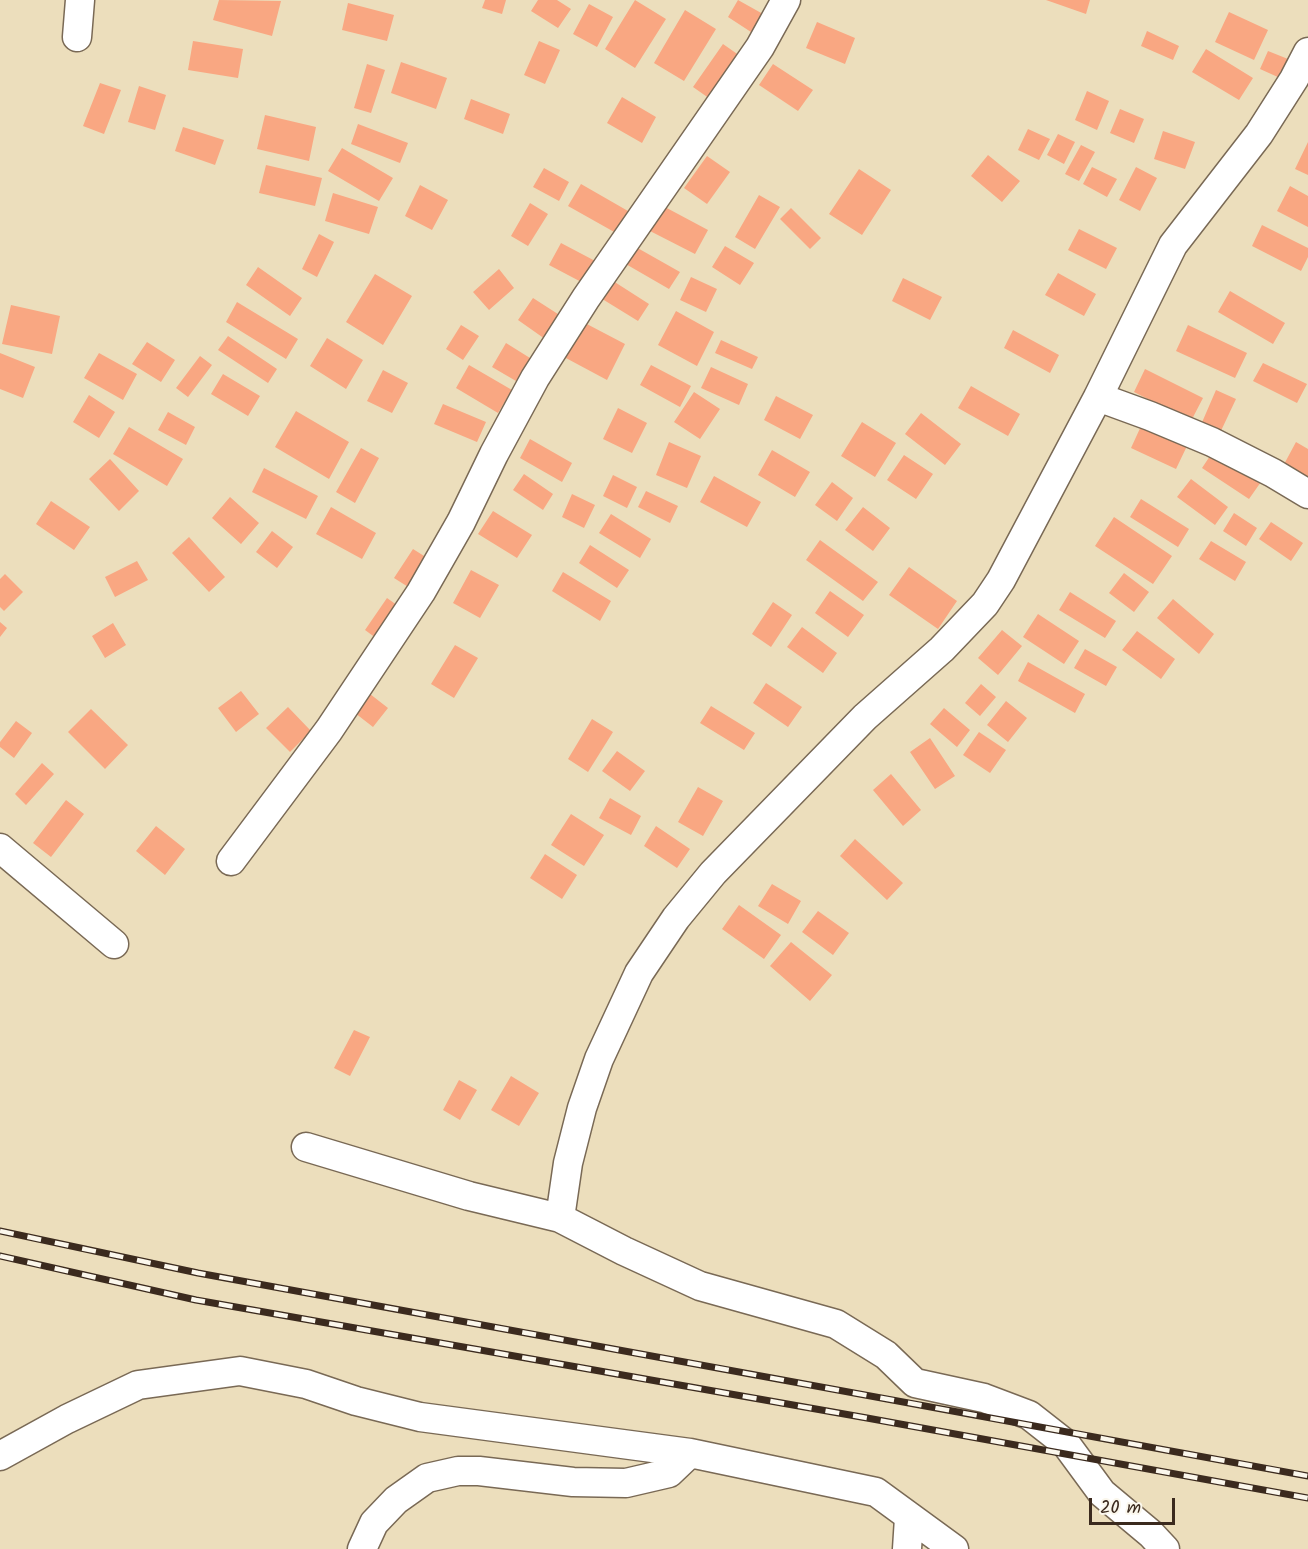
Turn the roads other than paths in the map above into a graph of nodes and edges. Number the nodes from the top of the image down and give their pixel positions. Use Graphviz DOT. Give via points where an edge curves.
graph roads {
  1 [pos="80,0"];
  2 [pos="786,0"];
  3 [pos="77,38"];
  4 [pos="1308,52"];
  5 [pos="1098,397"];
  6 [pos="1308,494"];
  7 [pos="0,848"];
  8 [pos="231,861"];
  9 [pos="114,944"];
  10 [pos="306,1147"];
  11 [pos="560,1218"];
  12 [pos="690,1453"];
  13 [pos="0,1456"];
  14 [pos="909,1518"];
  15 [pos="362,1549"];
  16 [pos="907,1549"];
  17 [pos="954,1549"];
  18 [pos="1166,1549"];
  1 -- 3 [label="street"];
  2 -- 8 [label="street" via="760,47 535,378 421,592 329,730"];
  4 -- 5 [label="street" via="1259,134 1173,245"];
  5 -- 6 [label="street" via="1212,442"];
  5 -- 11 [label="street" via="985,604 942,649 865,717 713,873 645,964 599,1059 585,1098 568,1163"];
  7 -- 9 [label="street"];
  10 -- 11 [label="street" via="469,1196"];
  11 -- 18 [label="street" via="700,1286 836,1324 886,1355 915,1383 984,1398 1029,1415 1066,1444 1102,1493"];
  12 -- 13 [label="street" via="420,1417 306,1384 240,1371 138,1385"];
  12 -- 14 [label="street" via="876,1492"];
  12 -- 15 [label="street" via="669,1473 626,1483 573,1482 468,1471 427,1478 396,1500 374,1523"];
  14 -- 16 [label="street"];
  14 -- 17 [label="street"];
}
